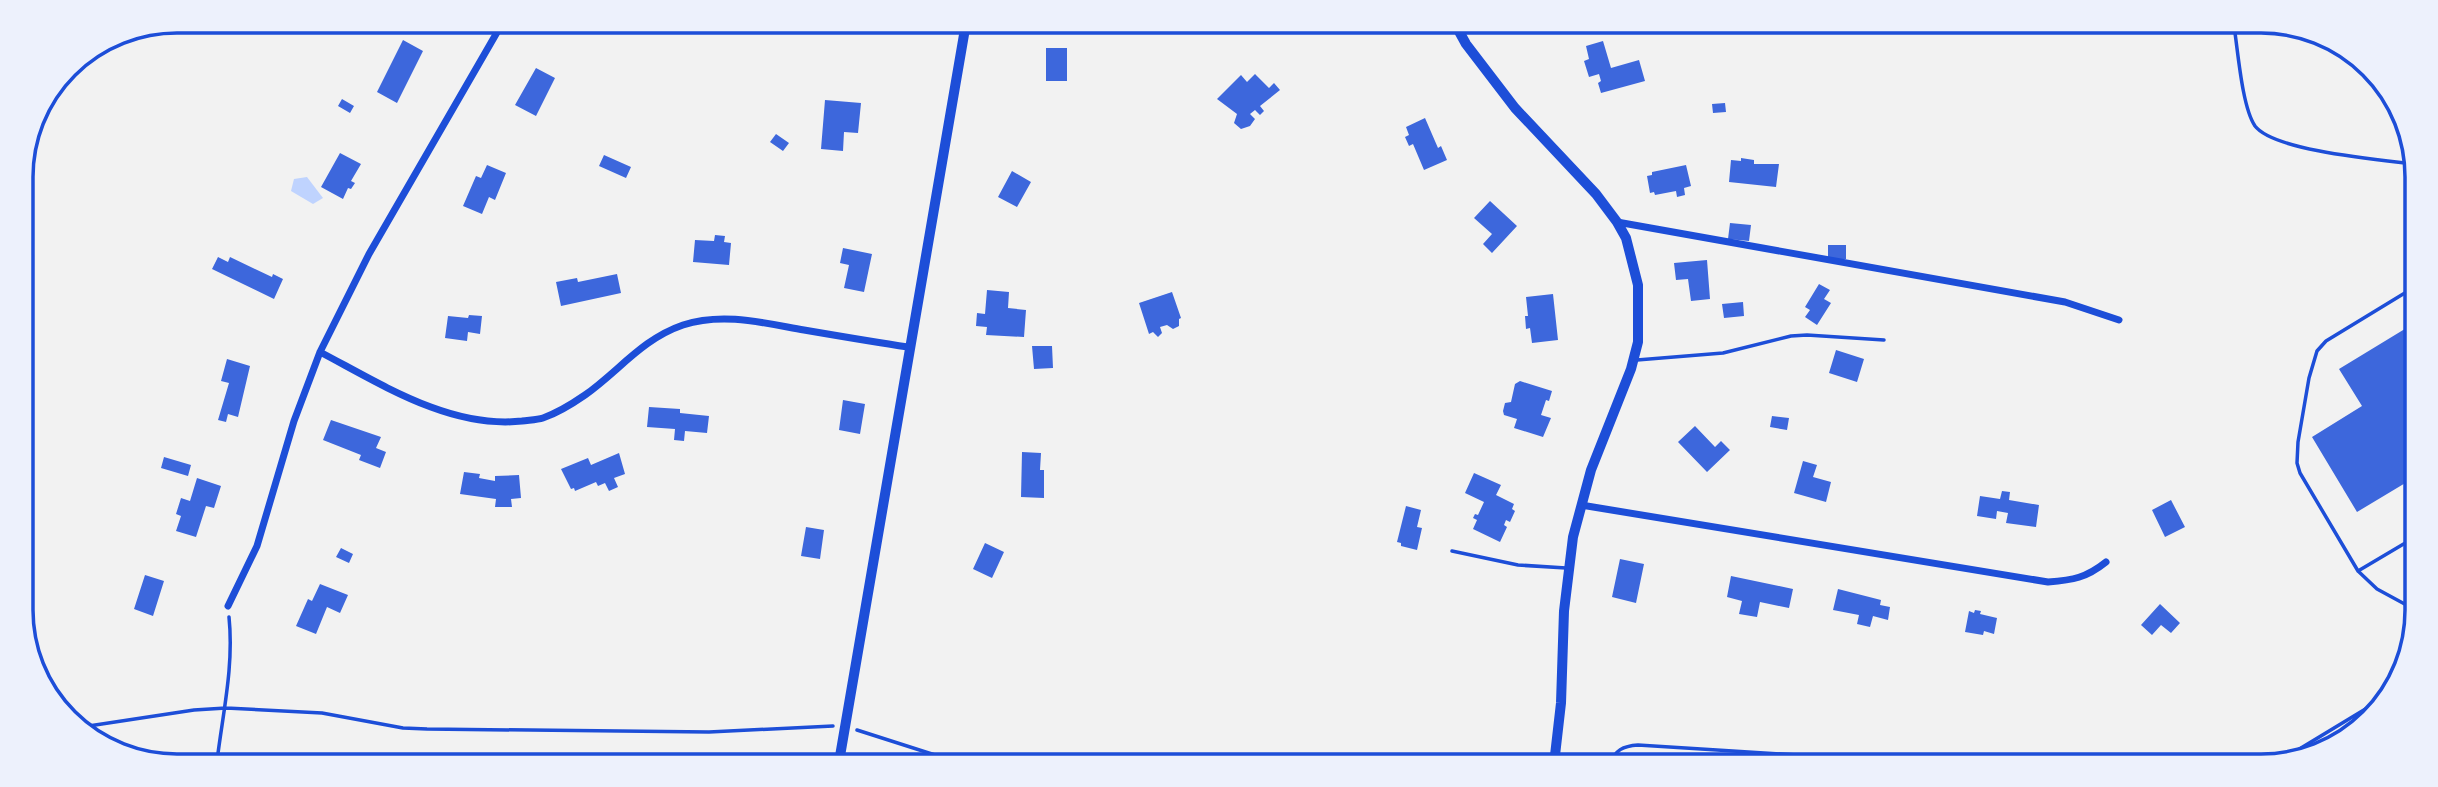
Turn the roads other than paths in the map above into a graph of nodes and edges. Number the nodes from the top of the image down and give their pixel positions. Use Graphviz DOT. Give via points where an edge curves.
graph roads {
  1 [pos="1460,33"];
  2 [pos="496,34"];
  3 [pos="964,34"];
  4 [pos="1617,222"];
  5 [pos="2405,293"];
  6 [pos="2119,320"];
  7 [pos="1884,340"];
  8 [pos="908,347"];
  9 [pos="320,352"];
  10 [pos="1633,360"];
  11 [pos="1581,505"];
  12 [pos="2405,543"];
  13 [pos="1452,551"];
  14 [pos="2106,562"];
  15 [pos="1568,568"];
  16 [pos="2358,571"];
  17 [pos="2405,604"];
  18 [pos="228,606"];
  19 [pos="1555,753"];
  20 [pos="840,754"];
  1 -- 4 [label="street" via="1515,108"];
  2 -- 9 [label="street" via="369,254"];
  3 -- 8 [label="main road"];
  4 -- 6 [label="street" via="2065,302"];
  4 -- 10 [label="street" via="1638,285 1638,342"];
  5 -- 16 [label="lane" via="2326,341 2309,378 2298,468"];
  7 -- 10 [label="lane" via="1791,336 1723,353"];
  8 -- 9 [label="street" via="745,320 712,319 656,337 587,394 542,419 503,423 433,407"];
  8 -- 20 [label="main road"];
  9 -- 18 [label="street" via="257,546"];
  10 -- 11 [label="street"];
  11 -- 14 [label="street" via="2048,582 2090,575"];
  11 -- 15 [label="street"];
  12 -- 16 [label="lane"];
  13 -- 15 [label="lane" via="1518,565"];
  15 -- 19 [label="street"];
  16 -- 17 [label="lane" via="2377,589"];
}
